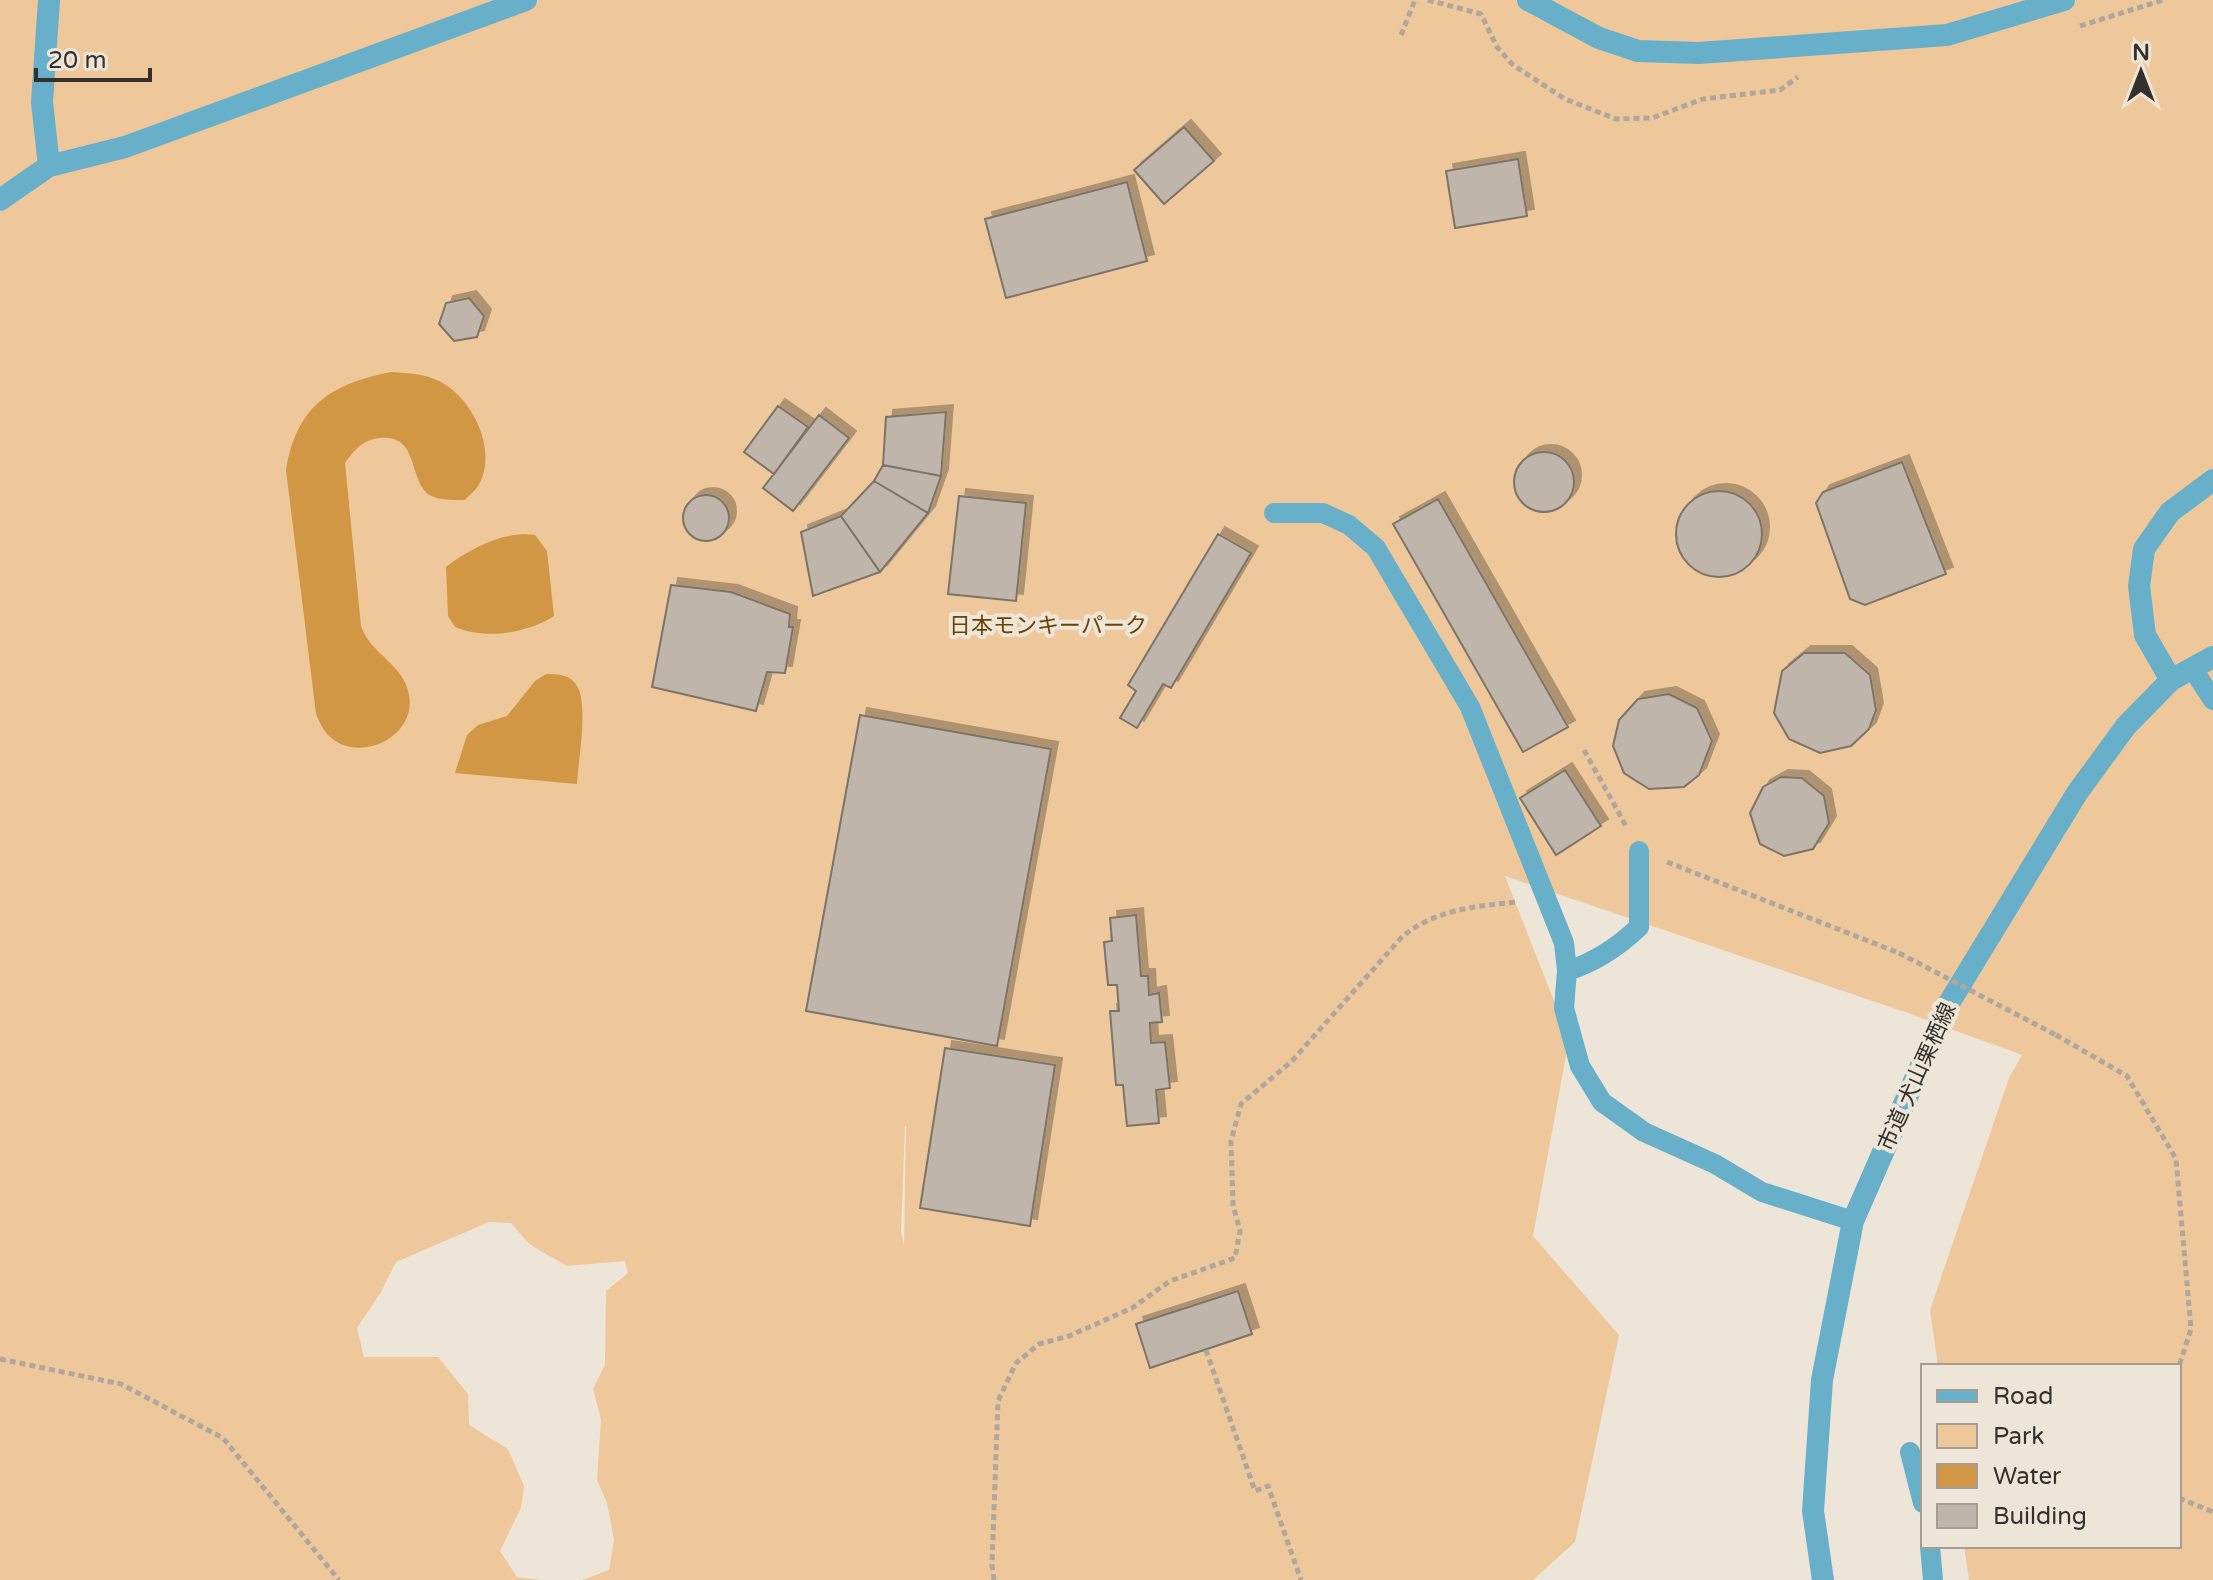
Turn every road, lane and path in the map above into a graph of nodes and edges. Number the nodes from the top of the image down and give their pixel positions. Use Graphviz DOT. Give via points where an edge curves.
graph roads {
  1 [pos="49,0"];
  2 [pos="526,0"];
  3 [pos="1415,0"];
  4 [pos="1528,0"];
  5 [pos="2064,0"];
  6 [pos="1401,35"];
  7 [pos="49,166"];
  8 [pos="0,200"];
  9 [pos="2213,480"];
  10 [pos="1274,513"];
  11 [pos="2213,657"];
  12 [pos="2192,668"];
  13 [pos="2171,680"];
  14 [pos="2213,700"];
  15 [pos="1584,750"];
  16 [pos="1639,851"];
  17 [pos="1546,897"];
  18 [pos="1567,971"];
  19 [pos="1853,1221"];
  20 [pos="1206,1350"];
  21 [pos="0,1359"];
  22 [pos="2180,1364"];
  23 [pos="1910,1452"];
  24 [pos="1921,1495"];
  25 [pos="2181,1499"];
  26 [pos="2213,1512"];
  27 [pos="1930,1548"];
  28 [pos="339,1580"];
  29 [pos="994,1580"];
  30 [pos="1301,1580"];
  31 [pos="1823,1580"];
  32 [pos="1933,1580"];
  1 -- 7 [label="street" via="42,102"];
  2 -- 7 [label="street" via="125,147"];
  3 -- 6 [label="path"];
  4 -- 5 [label="street" via="1599,38 1638,51 1699,53 1947,35"];
  7 -- 8 [label="street"];
  9 -- 13 [label="street" via="2170,512 2144,549 2139,586 2145,635"];
  10 -- 17 [label="lane" via="1323,513 1349,525 1376,548 1470,707"];
  11 -- 12 [label="street, 市道 犬山栗栖線"];
  12 -- 13 [label="street, 市道 犬山栗栖線"];
  12 -- 14 [label="lane"];
  13 -- 19 [label="street, 市道 犬山栗栖線" via="2126,726 2077,793 1946,1008"];
  15 -- 16 [label="path"];
  16 -- 18 [label="lane" via="1639,927 1595,959"];
  16 -- 22 [label="path, bridge" via="1899,953 2127,1076 2176,1159 2191,1329"];
  17 -- 18 [label="lane" via="1564,943"];
  17 -- 29 [label="path" via="1439,914 1417,925 1292,1061 1241,1104 1231,1141 1233,1205 1240,1231 1235,1258 1170,1281 1132,1308 1039,1344 1016,1363 998,1401"];
  18 -- 19 [label="lane" via="1564,1008 1580,1066 1602,1102 1644,1132 1762,1192"];
  19 -- 31 [label="street, 市道 犬山栗栖線" via="1822,1380 1813,1511"];
  20 -- 30 [label="path" via="1255,1491 1268,1486"];
  21 -- 28 [label="path" via="121,1384 223,1438"];
  23 -- 24 [label="lane"];
  25 -- 26 [label="path"];
  27 -- 32 [label="lane"];
}
